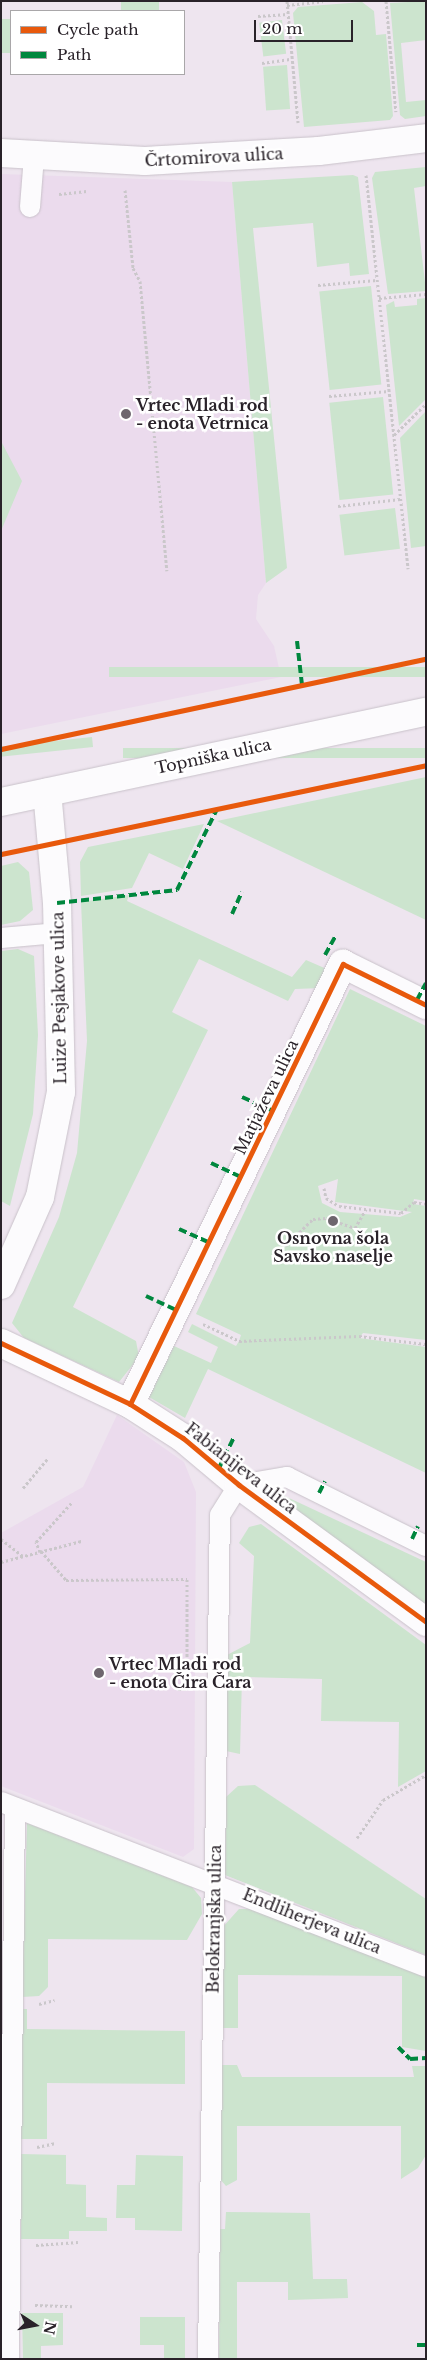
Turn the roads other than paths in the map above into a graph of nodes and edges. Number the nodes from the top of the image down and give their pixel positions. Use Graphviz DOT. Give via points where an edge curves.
graph roads {
  1 [pos="426,138"];
  2 [pos="1,153"];
  3 [pos="34,156"];
  4 [pos="30,206"];
  5 [pos="426,712"];
  6 [pos="46,792"];
  7 [pos="1,802"];
  8 [pos="58,933"];
  9 [pos="1,938"];
  10 [pos="426,1005"];
  11 [pos="1,1284"];
  12 [pos="1,1343"];
  13 [pos="130,1404"];
  14 [pos="239,1485"];
  15 [pos="426,1546"];
  16 [pos="426,1622"];
  17 [pos="8,1805"];
  18 [pos="214,1882"];
  19 [pos="426,1966"];
  20 [pos="9,2359"];
  21 [pos="208,2359"];
  1 -- 3 [label="street, Črtomirova ulica" via="319,151 145,161"];
  2 -- 3 [label="street, Črtomirova ulica"];
  3 -- 4 [label="lane"];
  5 -- 6 [label="street, Topniška ulica"];
  6 -- 7 [label="street, Topniška ulica"];
  6 -- 8 [label="street, Luize Pesjakove ulica"];
  8 -- 9 [label="lane"];
  8 -- 11 [label="street, Luize Pesjakove ulica" via="62,1060 55,1127 40,1197"];
  10 -- 13 [label="street, Matjaževa ulica" via="343,964 178,1311"];
  12 -- 13 [label="street, Fabianijeva ulica"];
  13 -- 14 [label="street, Fabianijeva ulica" via="183,1438"];
  14 -- 15 [label="lane" via="287,1477"];
  14 -- 16 [label="street, Fabianijeva ulica"];
  14 -- 18 [label="lane, Belokranjska ulica" via="220,1515"];
  17 -- 18 [label="lane, Endliherjeva ulica"];
  17 -- 20 [label="lane"];
  18 -- 19 [label="lane, Endliherjeva ulica"];
  18 -- 21 [label="lane, Belokranjska ulica"];
}
